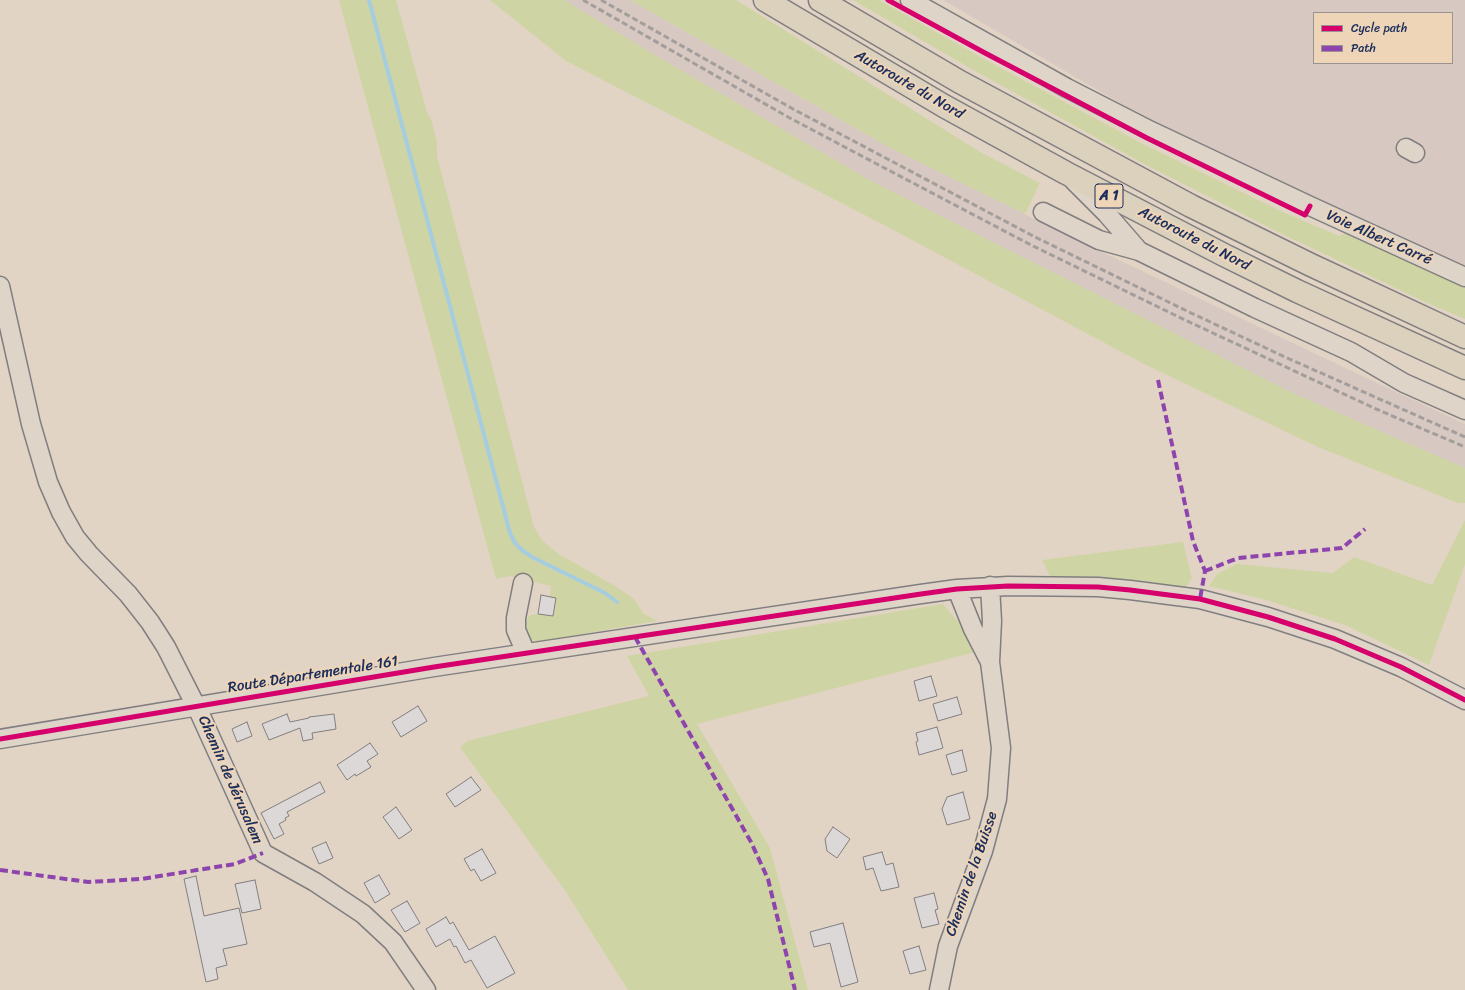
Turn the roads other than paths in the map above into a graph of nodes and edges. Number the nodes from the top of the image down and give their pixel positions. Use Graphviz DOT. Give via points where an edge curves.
graph roads {
  1 [pos="765,0"];
  2 [pos="820,0"];
  3 [pos="910,0"];
  4 [pos="1066,173"];
  5 [pos="1043,212"];
  6 [pos="1138,251"];
  7 [pos="1465,277"];
  8 [pos="0,286"];
  9 [pos="1465,337"];
  10 [pos="1465,368"];
  11 [pos="1465,410"];
  12 [pos="523,583"];
  13 [pos="990,586"];
  14 [pos="957,590"];
  15 [pos="526,653"];
  16 [pos="990,662"];
  17 [pos="1465,700"];
  18 [pos="196,706"];
  19 [pos="0,739"];
  20 [pos="426,990"];
  21 [pos="939,990"];
  1 -- 4 [label="highway, Autoroute du Nord / A 1" via="944,106"];
  2 -- 9 [label="highway, Autoroute du Nord / A 1" via="960,82 1191,206"];
  3 -- 7 [label="street, Voie Albert Carré" via="1067,88 1151,131"];
  4 -- 6 [label="street" via="1107,214"];
  4 -- 10 [label="highway, Autoroute du Nord / A 1" via="1224,255"];
  5 -- 6 [label="street" via="1099,240"];
  6 -- 11 [label="street" via="1351,352 1404,383"];
  8 -- 18 [label="street, Chemin de Jérusalem" via="31,424 48,482 61,512 89,554 128,594 150,622 180,672"];
  12 -- 15 [label="street" via="516,630"];
  13 -- 14 [label="street, Route Départementale 161"];
  13 -- 16 [label="street, Chemin de la Buisse"];
  13 -- 17 [label="street, Route Départementale 161" via="1098,587 1200,599 1268,617 1335,639 1401,667"];
  14 -- 15 [label="street, Route Départementale 161"];
  14 -- 16 [label="street, Chemin de la Buisse"];
  15 -- 18 [label="street, Route Départementale 161"];
  16 -- 21 [label="street, Chemin de la Buisse" via="1000,748 997,799 984,851 948,946"];
  18 -- 19 [label="street, Route Départementale 161"];
  18 -- 20 [label="street, Chemin de Jérusalem" via="263,853 315,882 363,914 393,942"];
}
